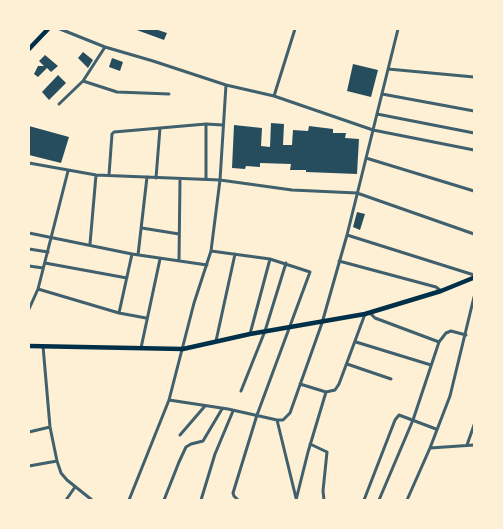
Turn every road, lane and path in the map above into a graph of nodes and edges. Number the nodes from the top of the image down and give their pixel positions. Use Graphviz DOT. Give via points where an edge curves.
graph roads {
  1 [pos="48,29"];
  2 [pos="60,29"];
  3 [pos="295,29"];
  4 [pos="398,29"];
  5 [pos="105,47"];
  6 [pos="29,49"];
  7 [pos="388,69"];
  8 [pos="474,77"];
  9 [pos="83,80"];
  10 [pos="226,86"];
  11 [pos="169,94"];
  12 [pos="382,94"];
  13 [pos="274,96"];
  14 [pos="59,104"];
  15 [pos="474,111"];
  16 [pos="377,114"];
  17 [pos="206,124"];
  18 [pos="223,125"];
  19 [pos="160,128"];
  20 [pos="373,130"];
  21 [pos="474,133"];
  22 [pos="474,150"];
  23 [pos="366,158"];
  24 [pos="29,163"];
  25 [pos="68,171"];
  26 [pos="96,175"];
  27 [pos="109,175"];
  28 [pos="147,177"];
  29 [pos="156,178"];
  30 [pos="180,179"];
  31 [pos="206,179"];
  32 [pos="220,180"];
  33 [pos="474,191"];
  34 [pos="358,193"];
  35 [pos="142,228"];
  36 [pos="29,233"];
  37 [pos="179,234"];
  38 [pos="474,234"];
  39 [pos="347,236"];
  40 [pos="52,237"];
  41 [pos="90,244"];
  42 [pos="29,249"];
  43 [pos="211,251"];
  44 [pos="48,252"];
  45 [pos="132,254"];
  46 [pos="235,254"];
  47 [pos="138,255"];
  48 [pos="160,259"];
  49 [pos="270,259"];
  50 [pos="179,260"];
  51 [pos="339,261"];
  52 [pos="45,263"];
  53 [pos="286,263"];
  54 [pos="207,265"];
  55 [pos="29,266"];
  56 [pos="43,268"];
  57 [pos="474,277"];
  58 [pos="127,278"];
  59 [pos="38,288"];
  60 [pos="441,292"];
  61 [pos="474,297"];
  62 [pos="29,309"];
  63 [pos="119,313"];
  64 [pos="367,314"];
  65 [pos="146,318"];
  66 [pos="322,323"];
  67 [pos="290,328"];
  68 [pos="265,331"];
  69 [pos="250,334"];
  70 [pos="466,335"];
  71 [pos="216,341"];
  72 [pos="356,342"];
  73 [pos="439,342"];
  74 [pos="29,346"];
  75 [pos="43,346"];
  76 [pos="141,348"];
  77 [pos="183,349"];
  78 [pos="347,364"];
  79 [pos="431,365"];
  80 [pos="391,379"];
  81 [pos="300,384"];
  82 [pos="242,391"];
  83 [pos="326,392"];
  84 [pos="168,400"];
  85 [pos="205,406"];
  86 [pos="222,408"];
  87 [pos="233,411"];
  88 [pos="258,415"];
  89 [pos="277,420"];
  90 [pos="413,420"];
  91 [pos="474,425"];
  92 [pos="50,427"];
  93 [pos="436,429"];
  94 [pos="29,432"];
  95 [pos="180,435"];
  96 [pos="310,444"];
  97 [pos="467,445"];
  98 [pos="474,445"];
  99 [pos="430,448"];
  100 [pos="57,461"];
  101 [pos="29,466"];
  102 [pos="75,487"];
  103 [pos="66,500"];
  104 [pos="92,500"];
  105 [pos="130,500"];
  106 [pos="164,500"];
  107 [pos="201,500"];
  108 [pos="238,500"];
  109 [pos="296,500"];
  110 [pos="324,500"];
  111 [pos="364,500"];
  112 [pos="379,500"];
  113 [pos="407,500"];
  1 -- 6 [label="main road"];
  2 -- 5 [label="street"];
  3 -- 13 [label="street"];
  4 -- 7 [label="street"];
  5 -- 9 [label="street"];
  5 -- 10 [label="street"];
  7 -- 8 [label="street"];
  7 -- 12 [label="street"];
  9 -- 11 [label="street" via="117,92"];
  9 -- 14 [label="street"];
  10 -- 13 [label="street"];
  10 -- 18 [label="street"];
  12 -- 15 [label="street"];
  12 -- 16 [label="street"];
  13 -- 20 [label="street"];
  16 -- 20 [label="street"];
  16 -- 21 [label="street"];
  17 -- 18 [label="street"];
  17 -- 19 [label="street"];
  17 -- 31 [label="street"];
  18 -- 32 [label="street"];
  19 -- 27 [label="street" via="114,132"];
  19 -- 29 [label="street"];
  20 -- 22 [label="street"];
  20 -- 23 [label="street"];
  23 -- 33 [label="street"];
  23 -- 34 [label="street"];
  24 -- 25 [label="street"];
  25 -- 26 [label="street"];
  25 -- 40 [label="street"];
  26 -- 27 [label="street"];
  26 -- 41 [label="street"];
  27 -- 28 [label="street"];
  28 -- 29 [label="street"];
  28 -- 35 [label="street"];
  29 -- 30 [label="street"];
  30 -- 31 [label="street"];
  30 -- 37 [label="street"];
  31 -- 32 [label="street"];
  32 -- 34 [label="street" via="292,190"];
  32 -- 43 [label="street"];
  34 -- 38 [label="street"];
  34 -- 39 [label="street"];
  35 -- 37 [label="street"];
  35 -- 47 [label="street"];
  36 -- 40 [label="street"];
  37 -- 50 [label="street"];
  39 -- 51 [label="street"];
  39 -- 57 [label="street"];
  40 -- 41 [label="street"];
  40 -- 44 [label="street"];
  41 -- 45 [label="street"];
  42 -- 44 [label="street"];
  43 -- 46 [label="street"];
  43 -- 54 [label="street"];
  44 -- 52 [label="street"];
  45 -- 47 [label="street"];
  45 -- 58 [label="street"];
  46 -- 49 [label="street"];
  46 -- 71 [label="street"];
  47 -- 48 [label="street"];
  48 -- 50 [label="street"];
  48 -- 65 [label="street"];
  49 -- 53 [label="street"];
  49 -- 69 [label="street"];
  50 -- 54 [label="street"];
  51 -- 60 [label="street" via="436,287"];
  51 -- 66 [label="street"];
  52 -- 56 [label="street"];
  52 -- 58 [label="street"];
  53 -- 67 [label="street" via="310,272"];
  53 -- 68 [label="street"];
  54 -- 77 [label="street" via="194,303"];
  55 -- 56 [label="street"];
  56 -- 59 [label="street"];
  57 -- 60 [label="main road"];
  58 -- 63 [label="street"];
  59 -- 62 [label="street"];
  59 -- 63 [label="street"];
  60 -- 64 [label="main road"];
  61 -- 70 [label="street"];
  63 -- 65 [label="street"];
  64 -- 66 [label="main road"];
  64 -- 72 [label="street"];
  64 -- 73 [label="street"];
  65 -- 76 [label="street"];
  66 -- 67 [label="main road"];
  66 -- 81 [label="street"];
  67 -- 68 [label="main road"];
  67 -- 88 [label="street"];
  68 -- 69 [label="main road"];
  68 -- 82 [label="street"];
  69 -- 71 [label="main road"];
  70 -- 73 [label="street" via="451,331"];
  70 -- 93 [label="street" via="450,396"];
  71 -- 77 [label="main road"];
  72 -- 78 [label="street"];
  72 -- 79 [label="street"];
  73 -- 79 [label="street"];
  74 -- 75 [label="main road"];
  75 -- 76 [label="main road"];
  75 -- 92 [label="street"];
  76 -- 77 [label="main road"];
  77 -- 84 [label="street"];
  78 -- 80 [label="street"];
  78 -- 83 [label="street" via="335,390"];
  79 -- 90 [label="street"];
  81 -- 83 [label="street"];
  81 -- 89 [label="street" via="290,413 283,420"];
  83 -- 96 [label="street"];
  84 -- 85 [label="street"];
  84 -- 105 [label="street"];
  85 -- 86 [label="street"];
  85 -- 95 [label="street"];
  86 -- 87 [label="street"];
  86 -- 106 [label="street" via="203,441 186,447"];
  87 -- 88 [label="street"];
  87 -- 107 [label="street" via="215,454"];
  88 -- 89 [label="street"];
  88 -- 108 [label="street" via="234,493"];
  89 -- 109 [label="street"];
  90 -- 93 [label="street"];
  90 -- 111 [label="street" via="399,414 395,420"];
  90 -- 112 [label="street"];
  91 -- 97 [label="street"];
  92 -- 94 [label="street"];
  92 -- 100 [label="street"];
  93 -- 99 [label="street"];
  96 -- 109 [label="street"];
  96 -- 110 [label="street" via="327,452"];
  97 -- 98 [label="street"];
  97 -- 99 [label="street"];
  99 -- 113 [label="street"];
  100 -- 101 [label="street"];
  100 -- 102 [label="street" via="61,473"];
  102 -- 103 [label="street"];
  102 -- 104 [label="street"];
}
